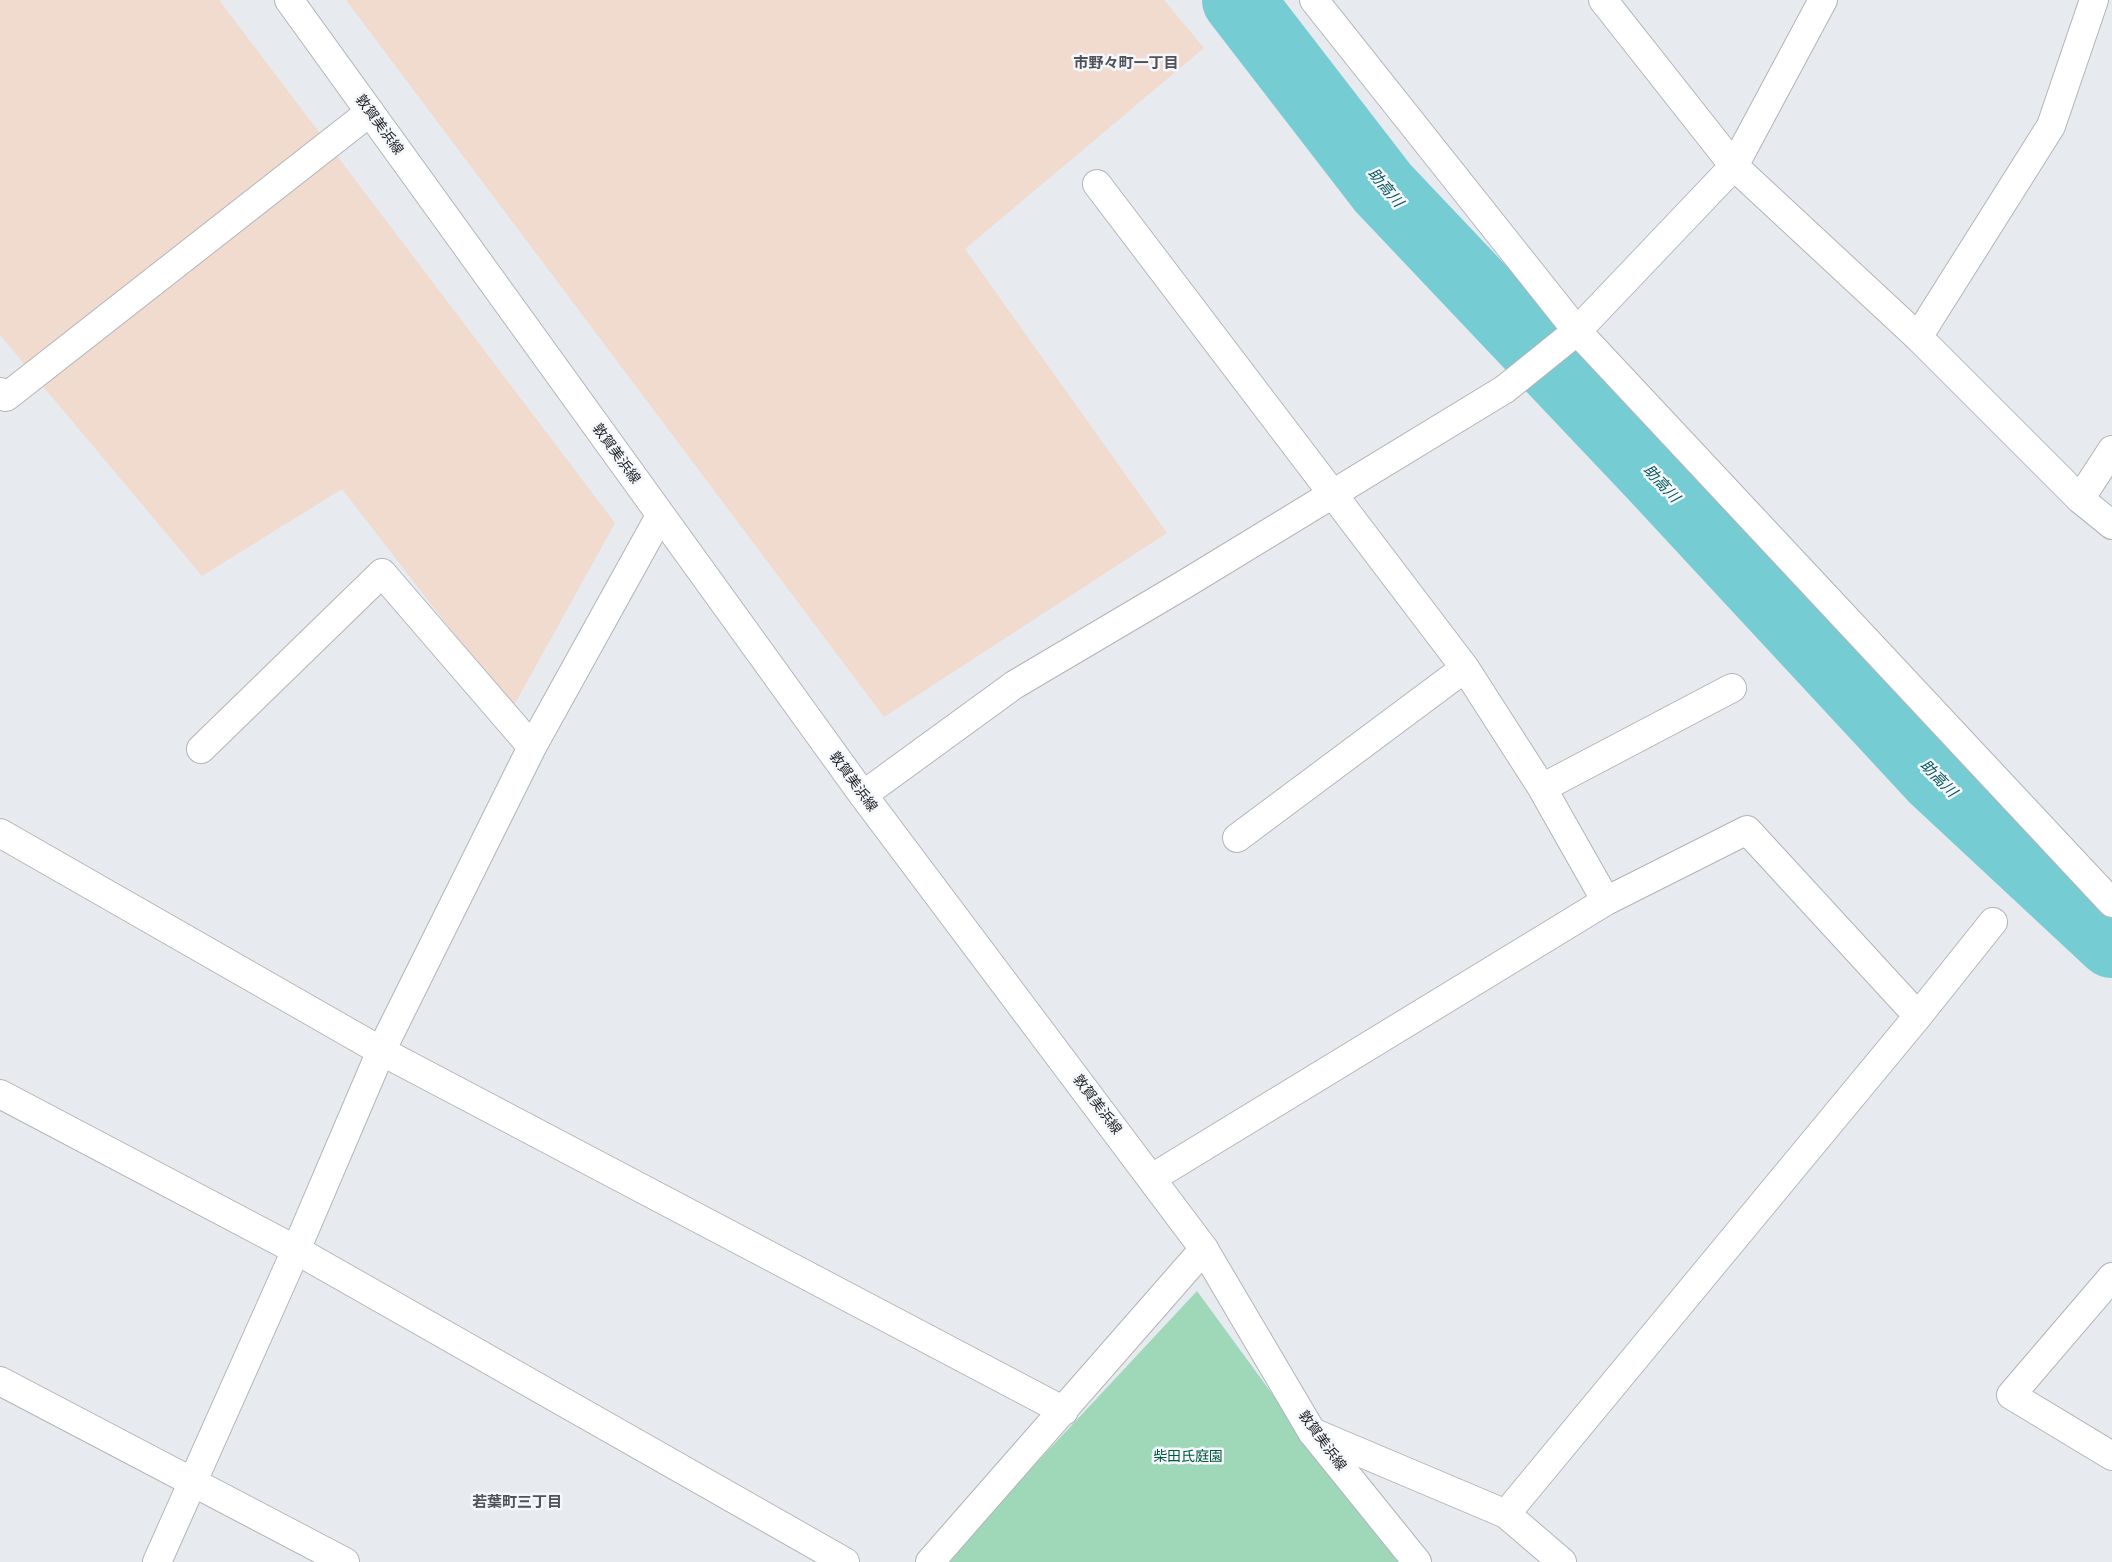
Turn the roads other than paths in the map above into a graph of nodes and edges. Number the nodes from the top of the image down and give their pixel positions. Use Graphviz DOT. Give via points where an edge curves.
graph roads {
  1 [pos="289,0"];
  2 [pos="1314,0"];
  3 [pos="1603,0"];
  4 [pos="2094,0"];
  5 [pos="1821,2"];
  6 [pos="370,112"];
  7 [pos="1734,166"];
  8 [pos="1097,184"];
  9 [pos="1577,331"];
  10 [pos="1918,337"];
  11 [pos="0,392"];
  12 [pos="2112,450"];
  13 [pos="1334,494"];
  14 [pos="2080,499"];
  15 [pos="660,516"];
  16 [pos="2112,525"];
  17 [pos="1465,668"];
  18 [pos="1732,688"];
  19 [pos="532,747"];
  20 [pos="201,749"];
  21 [pos="1542,788"];
  22 [pos="863,795"];
  23 [pos="0,833"];
  24 [pos="1237,838"];
  25 [pos="1606,901"];
  26 [pos="2112,903"];
  27 [pos="1993,922"];
  28 [pos="1918,1016"];
  29 [pos="381,1051"];
  30 [pos="0,1094"];
  31 [pos="1152,1178"];
  32 [pos="1204,1249"];
  33 [pos="296,1250"];
  34 [pos="2112,1277"];
  35 [pos="0,1381"];
  36 [pos="1064,1411"];
  37 [pos="1312,1432"];
  38 [pos="2112,1456"];
  39 [pos="192,1482"];
  40 [pos="1506,1514"];
  41 [pos="157,1562"];
  42 [pos="345,1562"];
  43 [pos="845,1562"];
  44 [pos="930,1562"];
  45 [pos="1418,1562"];
  46 [pos="1562,1562"];
  1 -- 6 [label="street, 敦賀美浜線"];
  2 -- 9 [label="street"];
  3 -- 7 [label="street"];
  4 -- 10 [label="street" via="2051,126"];
  5 -- 7 [label="street"];
  6 -- 11 [label="street" via="6,396"];
  6 -- 15 [label="street, 敦賀美浜線"];
  7 -- 9 [label="street"];
  7 -- 10 [label="street"];
  8 -- 13 [label="street"];
  9 -- 13 [label="street" via="1505,389"];
  9 -- 26 [label="street"];
  10 -- 14 [label="street"];
  12 -- 14 [label="street"];
  13 -- 17 [label="street"];
  13 -- 22 [label="street" via="1014,685"];
  14 -- 16 [label="street"];
  15 -- 19 [label="street"];
  15 -- 22 [label="street, 敦賀美浜線"];
  17 -- 21 [label="street"];
  17 -- 24 [label="street"];
  18 -- 21 [label="street"];
  19 -- 20 [label="street" via="382,573"];
  19 -- 29 [label="street"];
  21 -- 25 [label="street"];
  22 -- 31 [label="street, 敦賀美浜線"];
  23 -- 29 [label="street"];
  25 -- 28 [label="street" via="1747,830"];
  25 -- 31 [label="street"];
  27 -- 28 [label="street"];
  28 -- 40 [label="street"];
  29 -- 33 [label="street"];
  29 -- 36 [label="street"];
  30 -- 33 [label="street"];
  31 -- 32 [label="street, 敦賀美浜線"];
  32 -- 36 [label="street"];
  32 -- 37 [label="street, 敦賀美浜線"];
  33 -- 39 [label="street"];
  33 -- 43 [label="street"];
  34 -- 38 [label="street" via="2011,1395"];
  35 -- 39 [label="street"];
  36 -- 44 [label="street"];
  37 -- 40 [label="street"];
  37 -- 45 [label="street, 敦賀美浜線"];
  39 -- 41 [label="street"];
  39 -- 42 [label="street"];
  40 -- 46 [label="street"];
}
